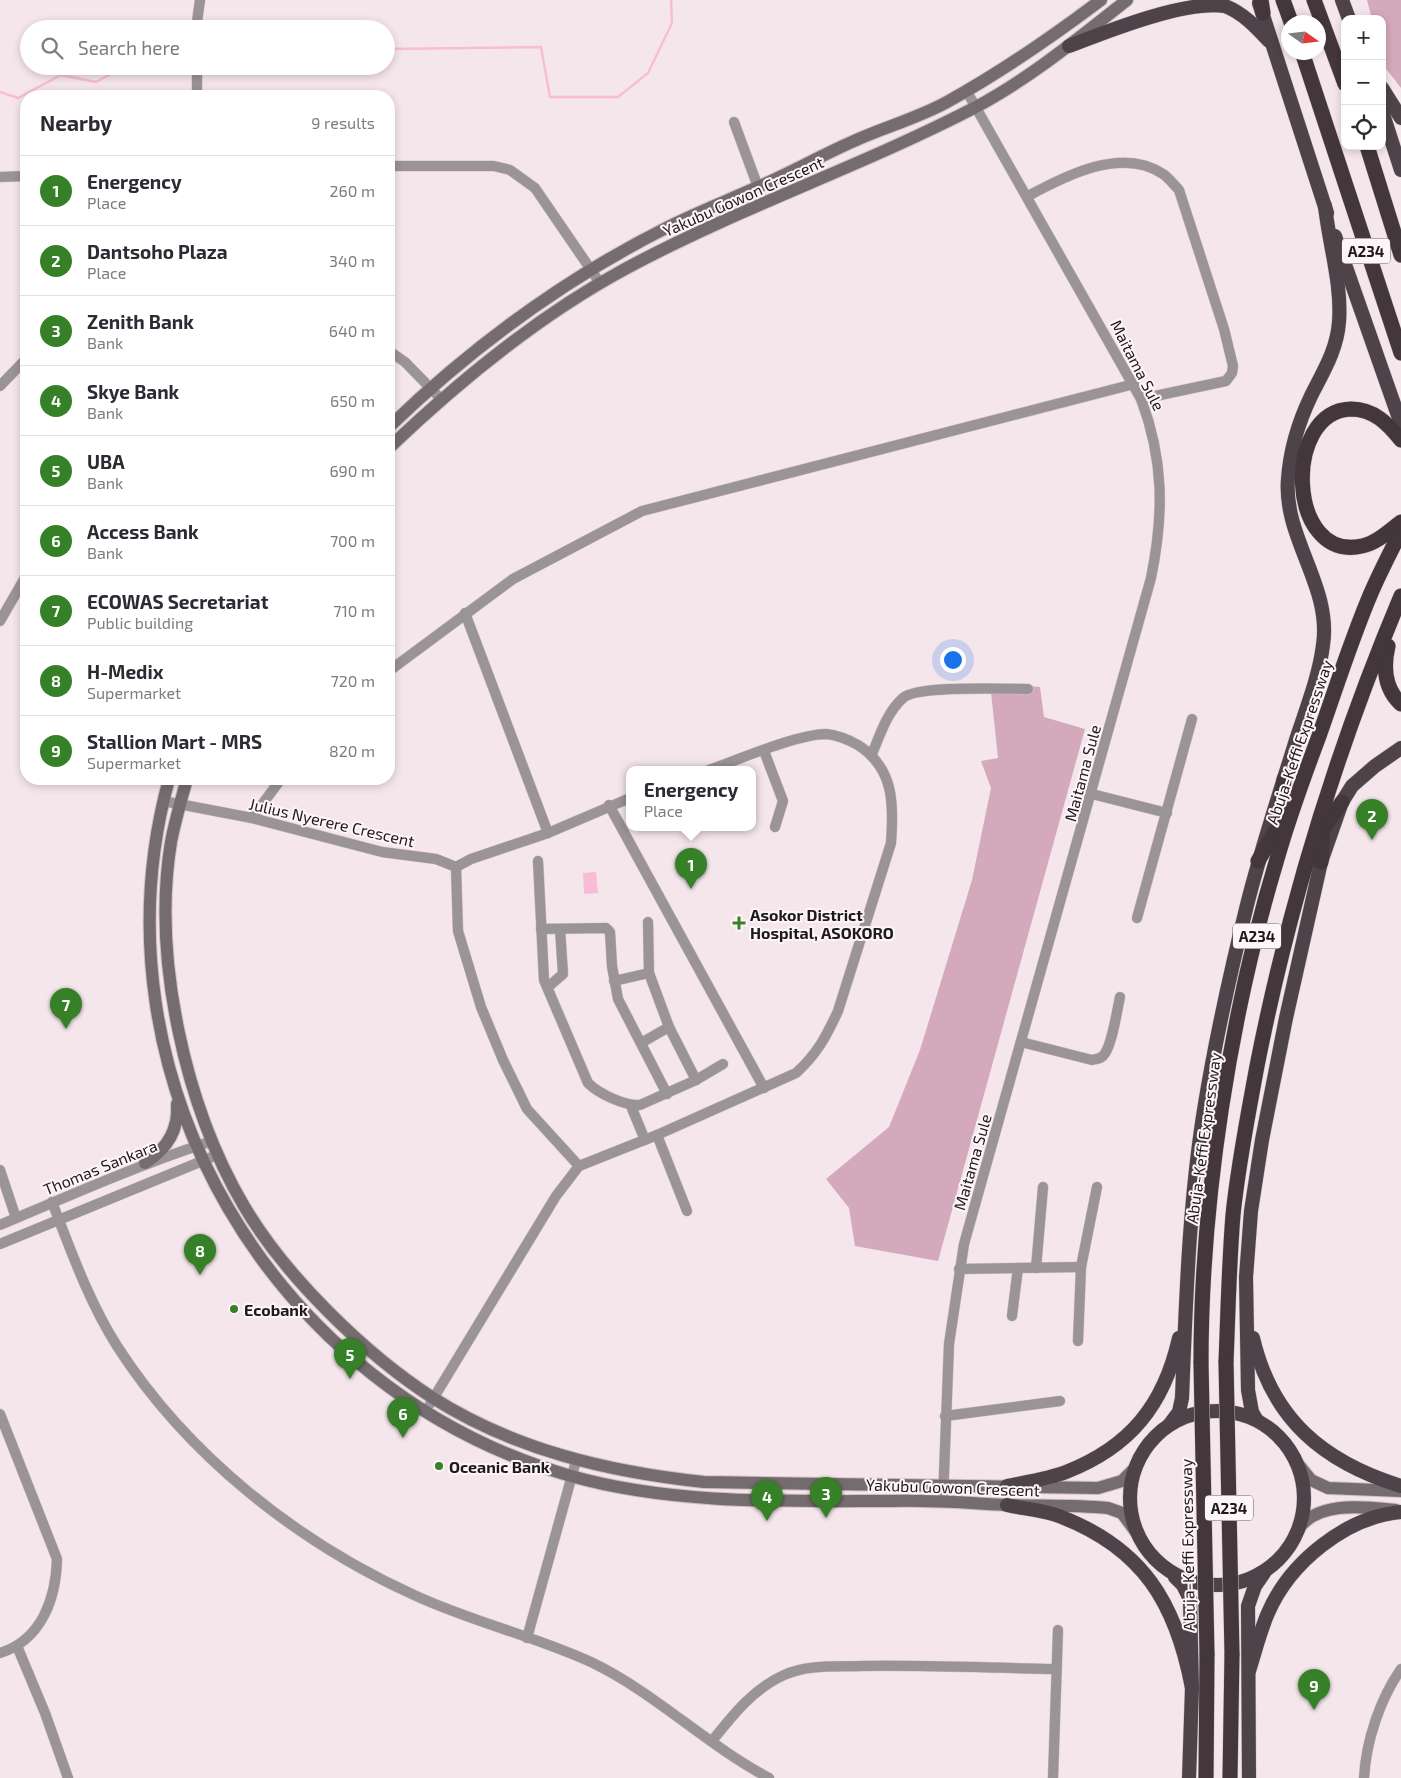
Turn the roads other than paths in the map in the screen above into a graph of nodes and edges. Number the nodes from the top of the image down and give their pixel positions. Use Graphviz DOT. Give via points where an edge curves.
graph roads {
  1 [pos="200,0"];
  2 [pos="1102,0"];
  3 [pos="1127,0"];
  4 [pos="1314,0"];
  5 [pos="1342,0"];
  6 [pos="1284,3"];
  7 [pos="1261,4"];
  8 [pos="1288,15"];
  9 [pos="1348,15"];
  10 [pos="197,20"];
  11 [pos="1270,42"];
  12 [pos="1069,46"];
  13 [pos="1305,60"];
  14 [pos="1341,73"];
  15 [pos="197,75"];
  16 [pos="197,90"];
  17 [pos="966,90"];
  18 [pos="1386,94"];
  19 [pos="976,107"];
  20 [pos="1401,118"];
  21 [pos="734,122"];
  22 [pos="1386,123"];
  23 [pos="1368,150"];
  24 [pos="395,166"];
  25 [pos="1401,170"];
  26 [pos="20,176"];
  27 [pos="0,177"];
  28 [pos="758,187"];
  29 [pos="1028,196"];
  30 [pos="1325,206"];
  31 [pos="1401,255"];
  32 [pos="591,269"];
  33 [pos="600,283"];
  34 [pos="1401,353"];
  35 [pos="395,354"];
  36 [pos="20,365"];
  37 [pos="1134,384"];
  38 [pos="0,386"];
  39 [pos="430,387"];
  40 [pos="1141,399"];
  41 [pos="442,400"];
  42 [pos="395,421"];
  43 [pos="1401,424"];
  44 [pos="1401,440"];
  45 [pos="395,443"];
  46 [pos="1401,522"];
  47 [pos="1401,531"];
  48 [pos="20,586"];
  49 [pos="1399,601"];
  50 [pos="465,613"];
  51 [pos="0,620"];
  52 [pos="395,666"];
  53 [pos="1028,689"];
  54 [pos="1401,704"];
  55 [pos="1192,719"];
  56 [pos="1401,748"];
  57 [pos="764,751"];
  58 [pos="872,754"];
  59 [pos="721,766"];
  60 [pos="1284,779"];
  61 [pos="167,785"];
  62 [pos="185,785"];
  63 [pos="277,785"];
  64 [pos="1092,794"];
  65 [pos="1299,794"];
  66 [pos="626,799"];
  67 [pos="163,801"];
  68 [pos="1324,802"];
  69 [pos="1342,802"];
  70 [pos="180,804"];
  71 [pos="609,805"];
  72 [pos="1167,813"];
  73 [pos="252,818"];
  74 [pos="1279,826"];
  75 [pos="775,827"];
  76 [pos="1323,828"];
  77 [pos="548,833"];
  78 [pos="1308,851"];
  79 [pos="1277,859"];
  80 [pos="538,861"];
  81 [pos="1258,861"];
  82 [pos="1321,862"];
  83 [pos="456,867"];
  84 [pos="1137,918"];
  85 [pos="648,922"];
  86 [pos="560,928"];
  87 [pos="541,929"];
  88 [pos="649,973"];
  89 [pos="614,981"];
  90 [pos="548,987"];
  91 [pos="1120,997"];
  92 [pos="669,1027"];
  93 [pos="1021,1042"];
  94 [pos="641,1043"];
  95 [pos="723,1064"];
  96 [pos="696,1080"];
  97 [pos="764,1088"];
  98 [pos="667,1094"];
  99 [pos="176,1096"];
  100 [pos="631,1106"];
  101 [pos="657,1135"];
  102 [pos="645,1140"];
  103 [pos="212,1141"];
  104 [pos="195,1146"];
  105 [pos="217,1154"];
  106 [pos="202,1161"];
  107 [pos="145,1163"];
  108 [pos="579,1166"];
  109 [pos="0,1170"];
  110 [pos="1043,1187"];
  111 [pos="1097,1187"];
  112 [pos="52,1202"];
  113 [pos="687,1211"];
  114 [pos="16,1218"];
  115 [pos="58,1219"];
  116 [pos="0,1225"];
  117 [pos="0,1244"];
  118 [pos="1081,1267"];
  119 [pos="1018,1268"];
  120 [pos="1036,1268"];
  121 [pos="959,1269"];
  122 [pos="1246,1277"];
  123 [pos="1186,1306"];
  124 [pos="1012,1316"];
  125 [pos="1078,1341"];
  126 [pos="434,1398"];
  127 [pos="1060,1401"];
  128 [pos="426,1412"];
  129 [pos="0,1414"];
  130 [pos="945,1416"];
  131 [pos="1256,1419"];
  132 [pos="1170,1424"];
  133 [pos="576,1461"];
  134 [pos="1298,1464"];
  135 [pos="1136,1467"];
  136 [pos="571,1476"];
  137 [pos="943,1486"];
  138 [pos="1007,1486"];
  139 [pos="1401,1486"];
  140 [pos="1401,1491"];
  141 [pos="943,1500"];
  142 [pos="1007,1505"];
  143 [pos="1401,1511"];
  144 [pos="1136,1532"];
  145 [pos="1297,1532"];
  146 [pos="1270,1568"];
  147 [pos="1170,1573"];
  148 [pos="1058,1630"];
  149 [pos="527,1638"];
  150 [pos="17,1646"];
  151 [pos="0,1653"];
  152 [pos="1056,1669"];
  153 [pos="1249,1671"];
  154 [pos="1400,1672"];
  155 [pos="1192,1688"];
  156 [pos="712,1741"];
  157 [pos="68,1778"];
  158 [pos="769,1778"];
  159 [pos="1053,1778"];
  160 [pos="1189,1778"];
  161 [pos="1206,1778"];
  162 [pos="1230,1778"];
  163 [pos="1249,1778"];
  164 [pos="1364,1778"];
  1 -- 10 [label="street"];
  2 -- 17 [label="main road, Yakubu Gowon Crescent" via="1032,50"];
  3 -- 12 [label="main road, Yakubu Gowon Crescent"];
  4 -- 14 [label="highway"];
  5 -- 9 [label="highway"];
  6 -- 8 [label="highway"];
  7 -- 11 [label="highway"];
  11 -- 12 [label="highway" via="1248,19 1225,6 1199,2 1174,5"];
  11 -- 30 [label="highway"];
  12 -- 19 [label="main road, Yakubu Gowon Crescent"];
  13 -- 34 [label="highway, A234"];
  15 -- 16 [label="street"];
  17 -- 19 [label="street, Maitama Sule"];
  17 -- 28 [label="main road, Yakubu Gowon Crescent" via="917,117 855,141"];
  18 -- 20 [label="highway"];
  19 -- 29 [label="street, Maitama Sule"];
  19 -- 33 [label="main road, Yakubu Gowon Crescent" via="674,244"];
  21 -- 28 [label="street"];
  22 -- 25 [label="highway"];
  23 -- 31 [label="highway, A234"];
  24 -- 32 [label="street" via="494,166 510,170 535,188"];
  26 -- 27 [label="street"];
  28 -- 32 [label="main road, Yakubu Gowon Crescent" via="666,228"];
  29 -- 37 [label="street, Maitama Sule"];
  29 -- 40 [label="street" via="1094,166 1115,163 1163,173 1179,190 1224,329 1232,373 1226,381"];
  30 -- 43 [label="highway"];
  30 -- 60 [label="highway, Abuja-Keffi Expressway" via="1338,293 1339,323 1332,356 1296,434 1288,480 1290,510 1323,606 1324,644"];
  32 -- 33 [label="street"];
  32 -- 39 [label="main road, Yakubu Gowon Crescent" via="501,329"];
  33 -- 41 [label="main road, Yakubu Gowon Crescent" via="516,339"];
  35 -- 39 [label="street"];
  36 -- 38 [label="street"];
  37 -- 40 [label="street, Maitama Sule"];
  37 -- 50 [label="street" via="642,511 513,579"];
  39 -- 41 [label="street"];
  39 -- 42 [label="main road, Yakubu Gowon Crescent"];
  40 -- 64 [label="street, Maitama Sule" via="1152,428 1158,458 1161,518 1158,546"];
  41 -- 45 [label="main road, Yakubu Gowon Crescent"];
  44 -- 46 [label="highway" via="1390,426 1368,412 1342,410 1329,416 1316,428 1308,443 1304,487 1312,524 1323,538 1334,543 1362,546 1384,536"];
  47 -- 65 [label="highway, Abuja-Keffi Expressway / A234" via="1371,593"];
  48 -- 51 [label="street"];
  49 -- 54 [label="highway" via="1384,673 1389,689"];
  49 -- 68 [label="highway, A234"];
  50 -- 52 [label="street"];
  50 -- 77 [label="street"];
  53 -- 58 [label="street" via="927,690 905,696 891,712"];
  55 -- 72 [label="street"];
  56 -- 69 [label="highway" via="1352,786"];
  57 -- 58 [label="street" via="826,734 848,740"];
  57 -- 59 [label="street"];
  57 -- 75 [label="street" via="783,801"];
  58 -- 97 [label="street" via="883,768 888,789 893,816 891,843 841,1002 814,1057 796,1073"];
  60 -- 74 [label="highway"];
  60 -- 81 [label="highway, Abuja-Keffi Expressway"];
  61 -- 67 [label="main road, Yakubu Gowon Crescent"];
  62 -- 70 [label="main road, Yakubu Gowon Crescent"];
  63 -- 73 [label="street"];
  64 -- 72 [label="street"];
  64 -- 93 [label="street, Maitama Sule"];
  65 -- 74 [label="highway"];
  65 -- 79 [label="highway, Abuja-Keffi Expressway / A234"];
  66 -- 71 [label="street"];
  67 -- 70 [label="street, Julius Nyerere Crescent"];
  67 -- 99 [label="main road, Yakubu Gowon Crescent" via="152,859 152,964 164,1044"];
  68 -- 76 [label="highway"];
  68 -- 78 [label="highway, A234"];
  69 -- 76 [label="highway"];
  69 -- 82 [label="highway"];
  70 -- 73 [label="street, Julius Nyerere Crescent"];
  70 -- 103 [label="main road, Yakubu Gowon Crescent" via="171,843 168,878 170,974 187,1064"];
  71 -- 77 [label="street"];
  71 -- 97 [label="street"];
  72 -- 84 [label="street"];
  73 -- 83 [label="street, Julius Nyerere Crescent" via="382,852 436,859"];
  74 -- 79 [label="highway"];
  74 -- 81 [label="highway"];
  76 -- 78 [label="highway"];
  76 -- 82 [label="highway"];
  77 -- 83 [label="street"];
  78 -- 162 [label="highway, A234, bridge" via="1276,976 1244,1136 1233,1214 1226,1362 1232,1654"];
  79 -- 161 [label="highway, Abuja-Keffi Expressway / A234, bridge" via="1255,941 1225,1087 1209,1218 1201,1322 1208,1654"];
  80 -- 87 [label="street"];
  81 -- 123 [label="highway, Abuja-Keffi Expressway" via="1205,1105 1192,1210"];
  82 -- 122 [label="highway" via="1262,1140 1251,1211"];
  83 -- 108 [label="street" via="458,931 481,1006 503,1060 527,1109"];
  85 -- 88 [label="street"];
  86 -- 87 [label="street"];
  86 -- 89 [label="street" via="606,928 610,932"];
  86 -- 90 [label="street" via="563,974"];
  87 -- 90 [label="street" via="544,980"];
  88 -- 89 [label="street"];
  88 -- 92 [label="street"];
  89 -- 94 [label="street" via="618,999"];
  90 -- 100 [label="street" via="588,1083 592,1088"];
  91 -- 93 [label="street" via="1108,1045 1098,1059"];
  92 -- 94 [label="street"];
  92 -- 96 [label="street"];
  93 -- 121 [label="street, Maitama Sule"];
  94 -- 98 [label="street"];
  95 -- 96 [label="street"];
  96 -- 98 [label="street"];
  97 -- 101 [label="street"];
  98 -- 100 [label="street"];
  99 -- 104 [label="main road, Yakubu Gowon Crescent"];
  99 -- 107 [label="main road" via="178,1112 168,1144"];
  100 -- 102 [label="street"];
  101 -- 102 [label="street"];
  101 -- 113 [label="street"];
  102 -- 108 [label="street"];
  103 -- 104 [label="street, Thomas Sankara"];
  103 -- 105 [label="main road, Yakubu Gowon Crescent"];
  104 -- 106 [label="main road, Yakubu Gowon Crescent"];
  104 -- 107 [label="street, Thomas Sankara"];
  105 -- 106 [label="street"];
  105 -- 126 [label="main road, Yakubu Gowon Crescent" via="259,1230 309,1290 377,1356"];
  106 -- 115 [label="street"];
  106 -- 128 [label="main road, Yakubu Gowon Crescent" via="246,1238 281,1285 345,1351 382,1382"];
  107 -- 112 [label="street, Thomas Sankara" via="121,1176"];
  108 -- 126 [label="street" via="556,1196"];
  109 -- 114 [label="street"];
  110 -- 120 [label="street"];
  111 -- 118 [label="street"];
  112 -- 114 [label="street, Thomas Sankara"];
  112 -- 115 [label="street"];
  114 -- 116 [label="street, Thomas Sankara"];
  115 -- 117 [label="street"];
  115 -- 149 [label="street" via="97,1312 117,1346 145,1386 195,1443 283,1519 368,1572 414,1596"];
  118 -- 120 [label="street"];
  118 -- 125 [label="street"];
  119 -- 120 [label="street"];
  119 -- 121 [label="street"];
  119 -- 124 [label="street"];
  121 -- 130 [label="street, Maitama Sule" via="949,1344"];
  122 -- 131 [label="highway" via="1248,1390"];
  122 -- 139 [label="highway" via="1251,1332 1260,1364 1272,1393 1284,1410 1318,1446 1337,1459"];
  123 -- 132 [label="highway, Abuja-Keffi Expressway" via="1182,1398 1179,1412"];
  123 -- 138 [label="highway" via="1176,1352 1166,1379 1139,1425 1110,1450 1081,1466 1065,1473"];
  126 -- 128 [label="street"];
  126 -- 133 [label="main road, Yakubu Gowon Crescent" via="513,1438"];
  127 -- 130 [label="street"];
  128 -- 136 [label="main road, Yakubu Gowon Crescent" via="489,1445"];
  129 -- 150 [label="street" via="57,1559 56,1584 50,1606 36,1628"];
  130 -- 137 [label="street, Maitama Sule"];
  131 -- 132 [label="highway" via="1213,1410"];
  131 -- 134 [label="highway" via="1280,1437"];
  132 -- 135 [label="highway" via="1150,1443"];
  133 -- 136 [label="street"];
  133 -- 137 [label="main road, Yakubu Gowon Crescent" via="657,1477 704,1482"];
  134 -- 140 [label="main road" via="1311,1480 1328,1488"];
  134 -- 145 [label="highway" via="1305,1495 1303,1518"];
  135 -- 138 [label="main road, Yakubu Gowon Crescent" via="1113,1486"];
  135 -- 144 [label="highway" via="1130,1500"];
  136 -- 141 [label="main road, Yakubu Gowon Crescent" via="669,1495 812,1501"];
  136 -- 149 [label="street"];
  137 -- 138 [label="main road, Yakubu Gowon Crescent"];
  137 -- 141 [label="street, Maitama Sule"];
  141 -- 142 [label="main road, Yakubu Gowon Crescent"];
  142 -- 144 [label="main road, Yakubu Gowon Crescent" via="1108,1508 1122,1513"];
  142 -- 155 [label="highway" via="1058,1516 1098,1535 1131,1560 1156,1589 1172,1615 1184,1649"];
  143 -- 145 [label="main road" via="1363,1508 1325,1511 1309,1518"];
  143 -- 153 [label="highway" via="1376,1516 1333,1537 1301,1565 1268,1612"];
  144 -- 147 [label="highway" via="1150,1555"];
  145 -- 146 [label="highway" via="1286,1551"];
  146 -- 147 [label="highway" via="1228,1586 1198,1584"];
  146 -- 153 [label="highway" via="1254,1586 1248,1606"];
  147 -- 155 [label="highway, Abuja-Keffi Expressway" via="1183,1585 1190,1599"];
  148 -- 152 [label="street"];
  149 -- 156 [label="street" via="595,1664"];
  150 -- 151 [label="street"];
  150 -- 157 [label="street"];
  152 -- 156 [label="street" via="805,1668 786,1674 758,1691 740,1706"];
  152 -- 159 [label="street"];
  153 -- 163 [label="highway"];
  154 -- 164 [label="street" via="1383,1701 1372,1733"];
  155 -- 160 [label="highway, Abuja-Keffi Expressway"];
  156 -- 158 [label="street"];
}
